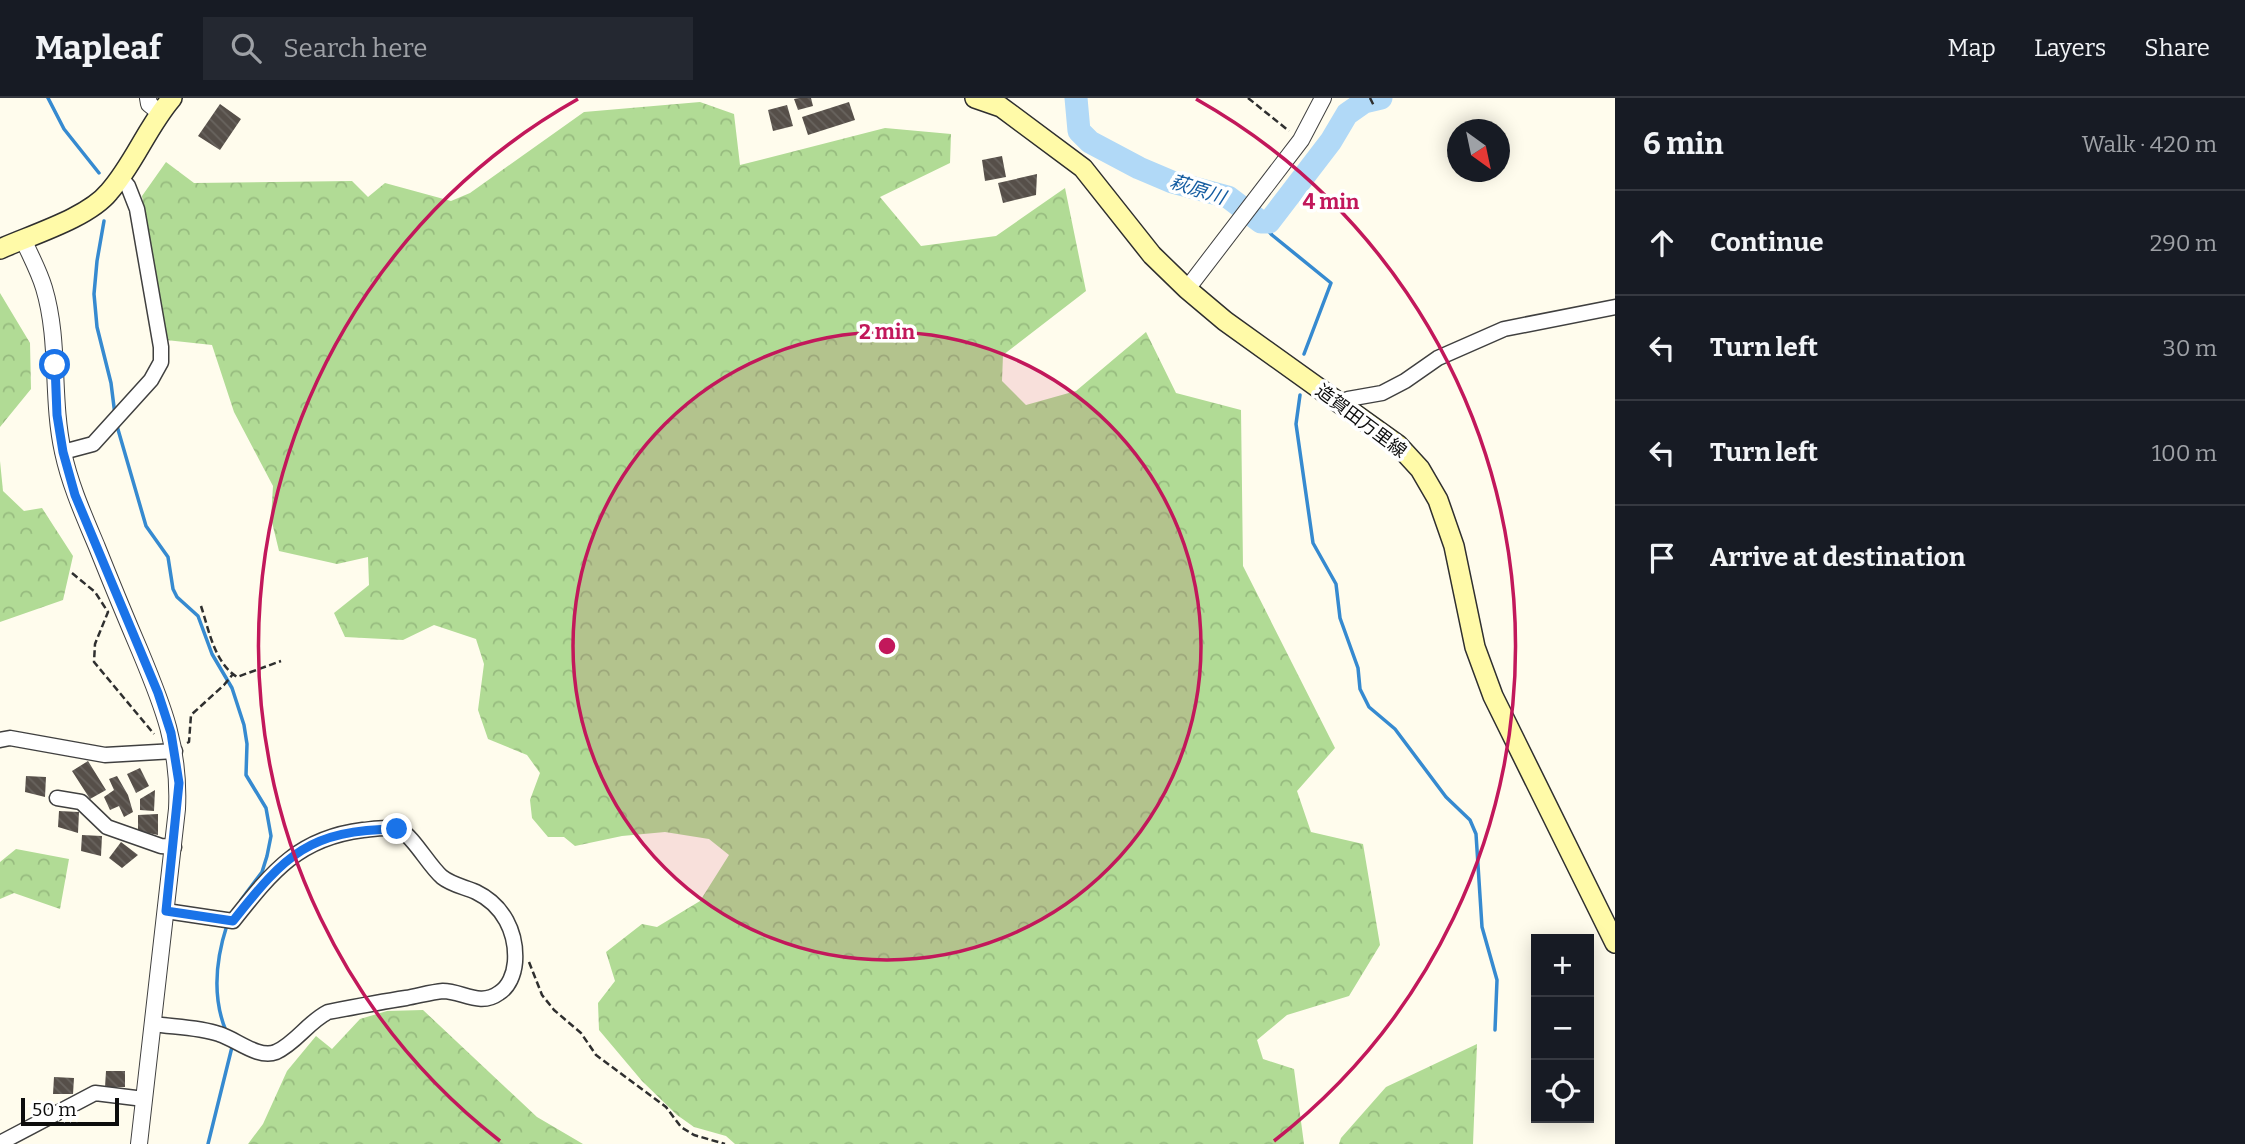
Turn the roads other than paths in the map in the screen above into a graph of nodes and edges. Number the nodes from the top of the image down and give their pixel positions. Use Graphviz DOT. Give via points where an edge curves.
graph roads {
  1 [pos="975,98"];
  2 [pos="1323,98"];
  3 [pos="160,103"];
  4 [pos="120,176"];
  5 [pos="23,239"];
  6 [pos="0,249"];
  7 [pos="1186,289"];
  8 [pos="1615,307"];
  9 [pos="1342,405"];
  10 [pos="63,452"];
  11 [pos="0,740"];
  12 [pos="175,751"];
  13 [pos="57,798"];
  14 [pos="174,847"];
  15 [pos="166,911"];
  16 [pos="1615,943"];
  17 [pos="153,1024"];
  18 [pos="144,1099"];
  19 [pos="0,1143"];
  20 [pos="139,1144"];
  1 -- 7 [label="main road, 造賀田万里線" via="1001,107 1083,168"];
  2 -- 7 [label="street" via="1301,140"];
  3 -- 4 [label="main road"];
  4 -- 5 [label="main road" via="108,194 81,214"];
  4 -- 10 [label="street" via="137,209 161,362 151,380 93,444"];
  5 -- 6 [label="main road"];
  5 -- 10 [label="street" via="44,287 50,318"];
  7 -- 9 [label="main road, 造賀田万里線"];
  8 -- 9 [label="street" via="1504,329 1438,358 1382,393 1348,399"];
  9 -- 16 [label="main road, 造賀田万里線" via="1398,445 1420,469 1438,500 1454,546 1475,647 1493,695"];
  10 -- 12 [label="street" via="75,495 158,693"];
  11 -- 12 [label="street" via="105,755"];
  12 -- 14 [label="street" via="179,783"];
  13 -- 14 [label="street" via="81,802 107,827"];
  14 -- 15 [label="street"];
  15 -- 17 [label="street"];
  15 -- 17 [label="street" via="233,921 267,878 308,846 348,832 397,829 435,872 478,893 507,919 513,935 514,970 506,988 487,999 444,991 328,1012 269,1054 217,1033"];
  17 -- 18 [label="street"];
  18 -- 19 [label="street" via="95,1093"];
  18 -- 20 [label="street"];
}
